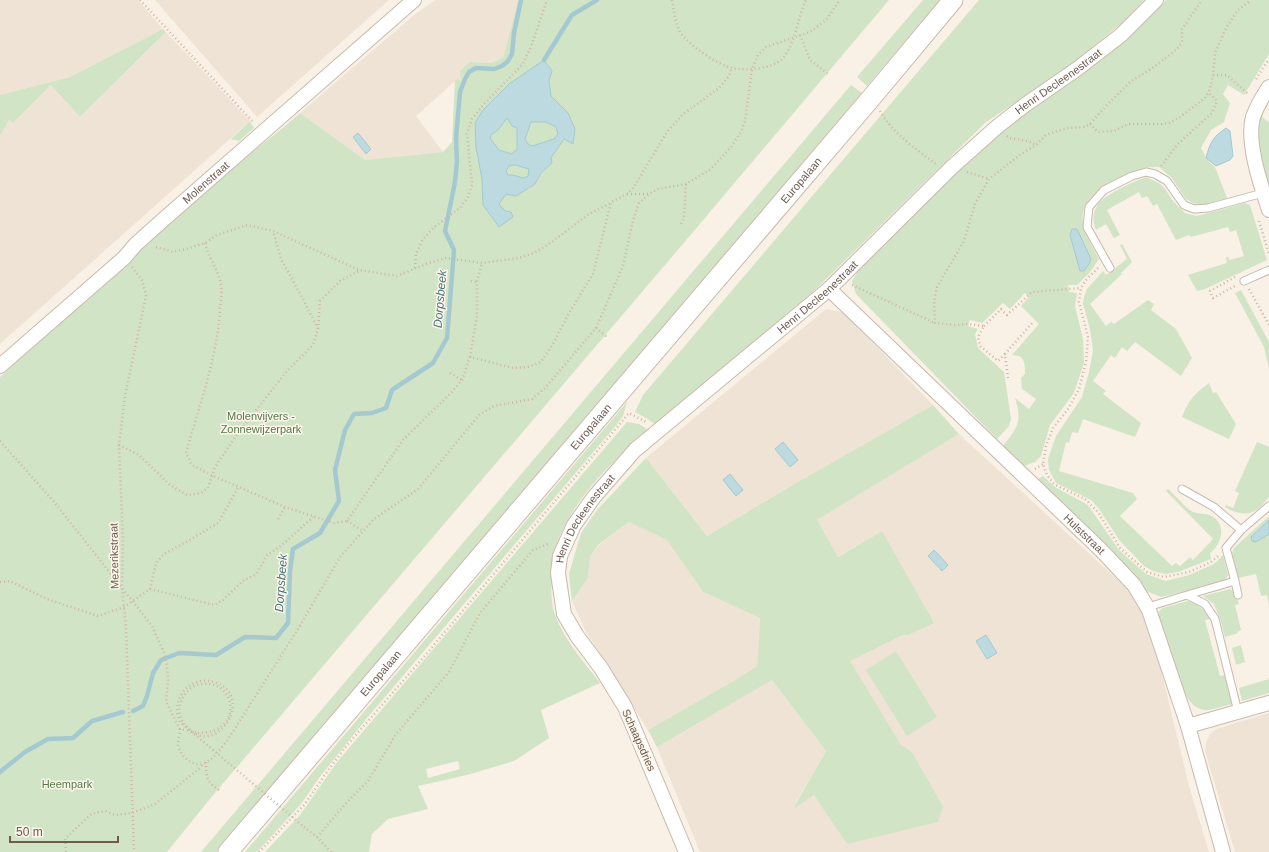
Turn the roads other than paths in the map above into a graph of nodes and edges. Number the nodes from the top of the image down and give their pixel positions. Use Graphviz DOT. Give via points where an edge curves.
graph roads {
  1 [pos="414,0"];
  2 [pos="953,0"];
  3 [pos="1156,0"];
  4 [pos="1269,87"];
  5 [pos="1263,193"];
  6 [pos="1269,210"];
  7 [pos="1110,268"];
  8 [pos="1269,270"];
  9 [pos="1244,281"];
  10 [pos="829,289"];
  11 [pos="0,366"];
  12 [pos="1182,489"];
  13 [pos="1269,506"];
  14 [pos="1241,530"];
  15 [pos="1235,581"];
  16 [pos="1187,595"];
  17 [pos="1238,595"];
  18 [pos="1148,607"];
  19 [pos="576,636"];
  20 [pos="1269,703"];
  21 [pos="1238,712"];
  22 [pos="1188,726"];
  23 [pos="228,852"];
  24 [pos="686,852"];
  25 [pos="1223,852"];
  1 -- 11 [label="street, Molenstraat"];
  2 -- 23 [label="main road, Europalaan"];
  3 -- 10 [label="street, Henri Decleenestraat" via="1121,35 992,131"];
  4 -- 5 [label="street" via="1259,102 1253,118 1251,142"];
  5 -- 6 [label="street"];
  5 -- 7 [label="lane" via="1208,208 1194,209 1184,205 1167,181 1155,174 1146,172 1132,176 1104,190 1089,207 1087,227"];
  8 -- 9 [label="lane"];
  10 -- 18 [label="street, Hulststraat" via="1100,550 1134,586"];
  10 -- 19 [label="street, Henri Decleenestraat" via="635,450 574,524 560,556 558,573 564,614"];
  12 -- 14 [label="lane" via="1214,507"];
  13 -- 14 [label="lane"];
  14 -- 15 [label="lane" via="1226,548"];
  15 -- 16 [label="lane"];
  15 -- 17 [label="lane"];
  16 -- 18 [label="lane"];
  16 -- 21 [label="lane" via="1205,604 1216,619"];
  18 -- 22 [label="street, Hulststraat"];
  19 -- 24 [label="street, Schaapsdries" via="601,668 625,707"];
  20 -- 21 [label="street"];
  21 -- 22 [label="street"];
  22 -- 25 [label="street, Hulststraat"];
}
